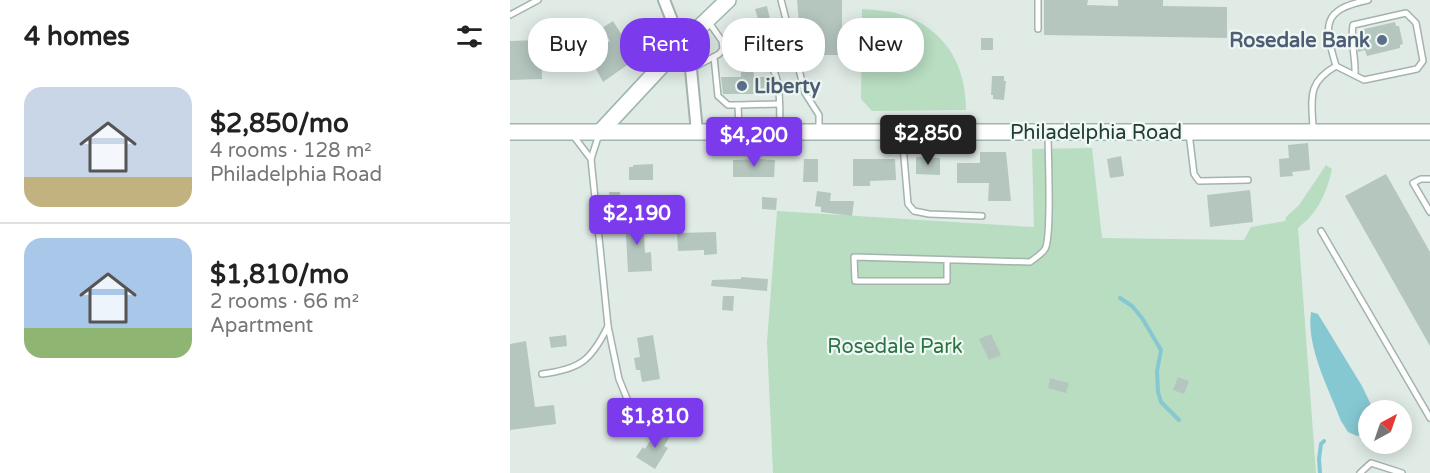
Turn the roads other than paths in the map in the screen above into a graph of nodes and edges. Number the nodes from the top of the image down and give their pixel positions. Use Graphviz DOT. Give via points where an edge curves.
graph roads {
  1 [pos="538,0"];
  2 [pos="664,0"];
  3 [pos="728,0"];
  4 [pos="781,0"];
  5 [pos="1038,0"];
  6 [pos="1368,0"];
  7 [pos="510,15"];
  8 [pos="671,18"];
  9 [pos="709,18"];
  10 [pos="710,24"];
  11 [pos="1038,29"];
  12 [pos="722,41"];
  13 [pos="722,51"];
  14 [pos="714,57"];
  15 [pos="710,59"];
  16 [pos="1336,66"];
  17 [pos="656,72"];
  18 [pos="691,72"];
  19 [pos="774,72"];
  20 [pos="1355,75"];
  21 [pos="778,104"];
  22 [pos="738,105"];
  23 [pos="570,131"];
  24 [pos="1313,131"];
  25 [pos="510,132"];
  26 [pos="600,132"];
  27 [pos="697,132"];
  28 [pos="739,132"];
  29 [pos="780,132"];
  30 [pos="818,132"];
  31 [pos="1189,132"];
  32 [pos="1430,132"];
  33 [pos="902,133"];
  34 [pos="1048,133"];
  35 [pos="591,159"];
  36 [pos="1430,179"];
  37 [pos="1248,180"];
  38 [pos="1430,212"];
  39 [pos="982,216"];
  40 [pos="1321,231"];
  41 [pos="947,260"];
  42 [pos="608,326"];
  43 [pos="542,374"];
  44 [pos="1430,418"];
  45 [pos="651,431"];
  46 [pos="1360,473"];
  47 [pos="1402,473"];
  1 -- 7 [label="lane"];
  2 -- 8 [label="street"];
  3 -- 9 [label="main road"];
  4 -- 30 [label="lane" via="805,93 819,115"];
  5 -- 11 [label="lane"];
  6 -- 16 [label="lane" via="1342,7 1329,23 1327,36"];
  10 -- 12 [label="lane"];
  13 -- 14 [label="lane"];
  14 -- 15 [label="lane"];
  14 -- 22 [label="lane" via="718,96 728,105"];
  16 -- 20 [label="lane"];
  16 -- 24 [label="lane" via="1315,83"];
  17 -- 26 [label="main road"];
  18 -- 27 [label="street"];
  19 -- 21 [label="lane"];
  20 -- 20 [label="lane" via="1364,80 1417,69 1423,61 1416,23 1406,13 1353,25"];
  21 -- 22 [label="lane"];
  21 -- 29 [label="lane"];
  22 -- 28 [label="lane"];
  23 -- 25 [label="main road, Philadelphia Road"];
  23 -- 26 [label="main road, Philadelphia Road"];
  23 -- 35 [label="lane"];
  24 -- 31 [label="main road, Philadelphia Road"];
  24 -- 32 [label="main road, Philadelphia Road"];
  26 -- 27 [label="main road, Philadelphia Road"];
  26 -- 35 [label="lane"];
  27 -- 28 [label="main road, Philadelphia Road"];
  28 -- 29 [label="main road, Philadelphia Road"];
  29 -- 30 [label="main road, Philadelphia Road"];
  30 -- 33 [label="main road, Philadelphia Road"];
  31 -- 34 [label="main road, Philadelphia Road"];
  31 -- 37 [label="lane" via="1194,174 1199,182"];
  33 -- 34 [label="main road, Philadelphia Road"];
  33 -- 39 [label="lane" via="908,204 914,211"];
  34 -- 41 [label="lane" via="1048,232 1044,250 1030,262"];
  35 -- 42 [label="lane"];
  36 -- 38 [label="lane" via="1413,183"];
  40 -- 44 [label="lane"];
  41 -- 41 [label="lane" via="947,281 855,280 854,257"];
  42 -- 43 [label="lane" via="597,347 580,364"];
  42 -- 45 [label="lane" via="624,393"];
  46 -- 47 [label="lane" via="1371,463"];
}
